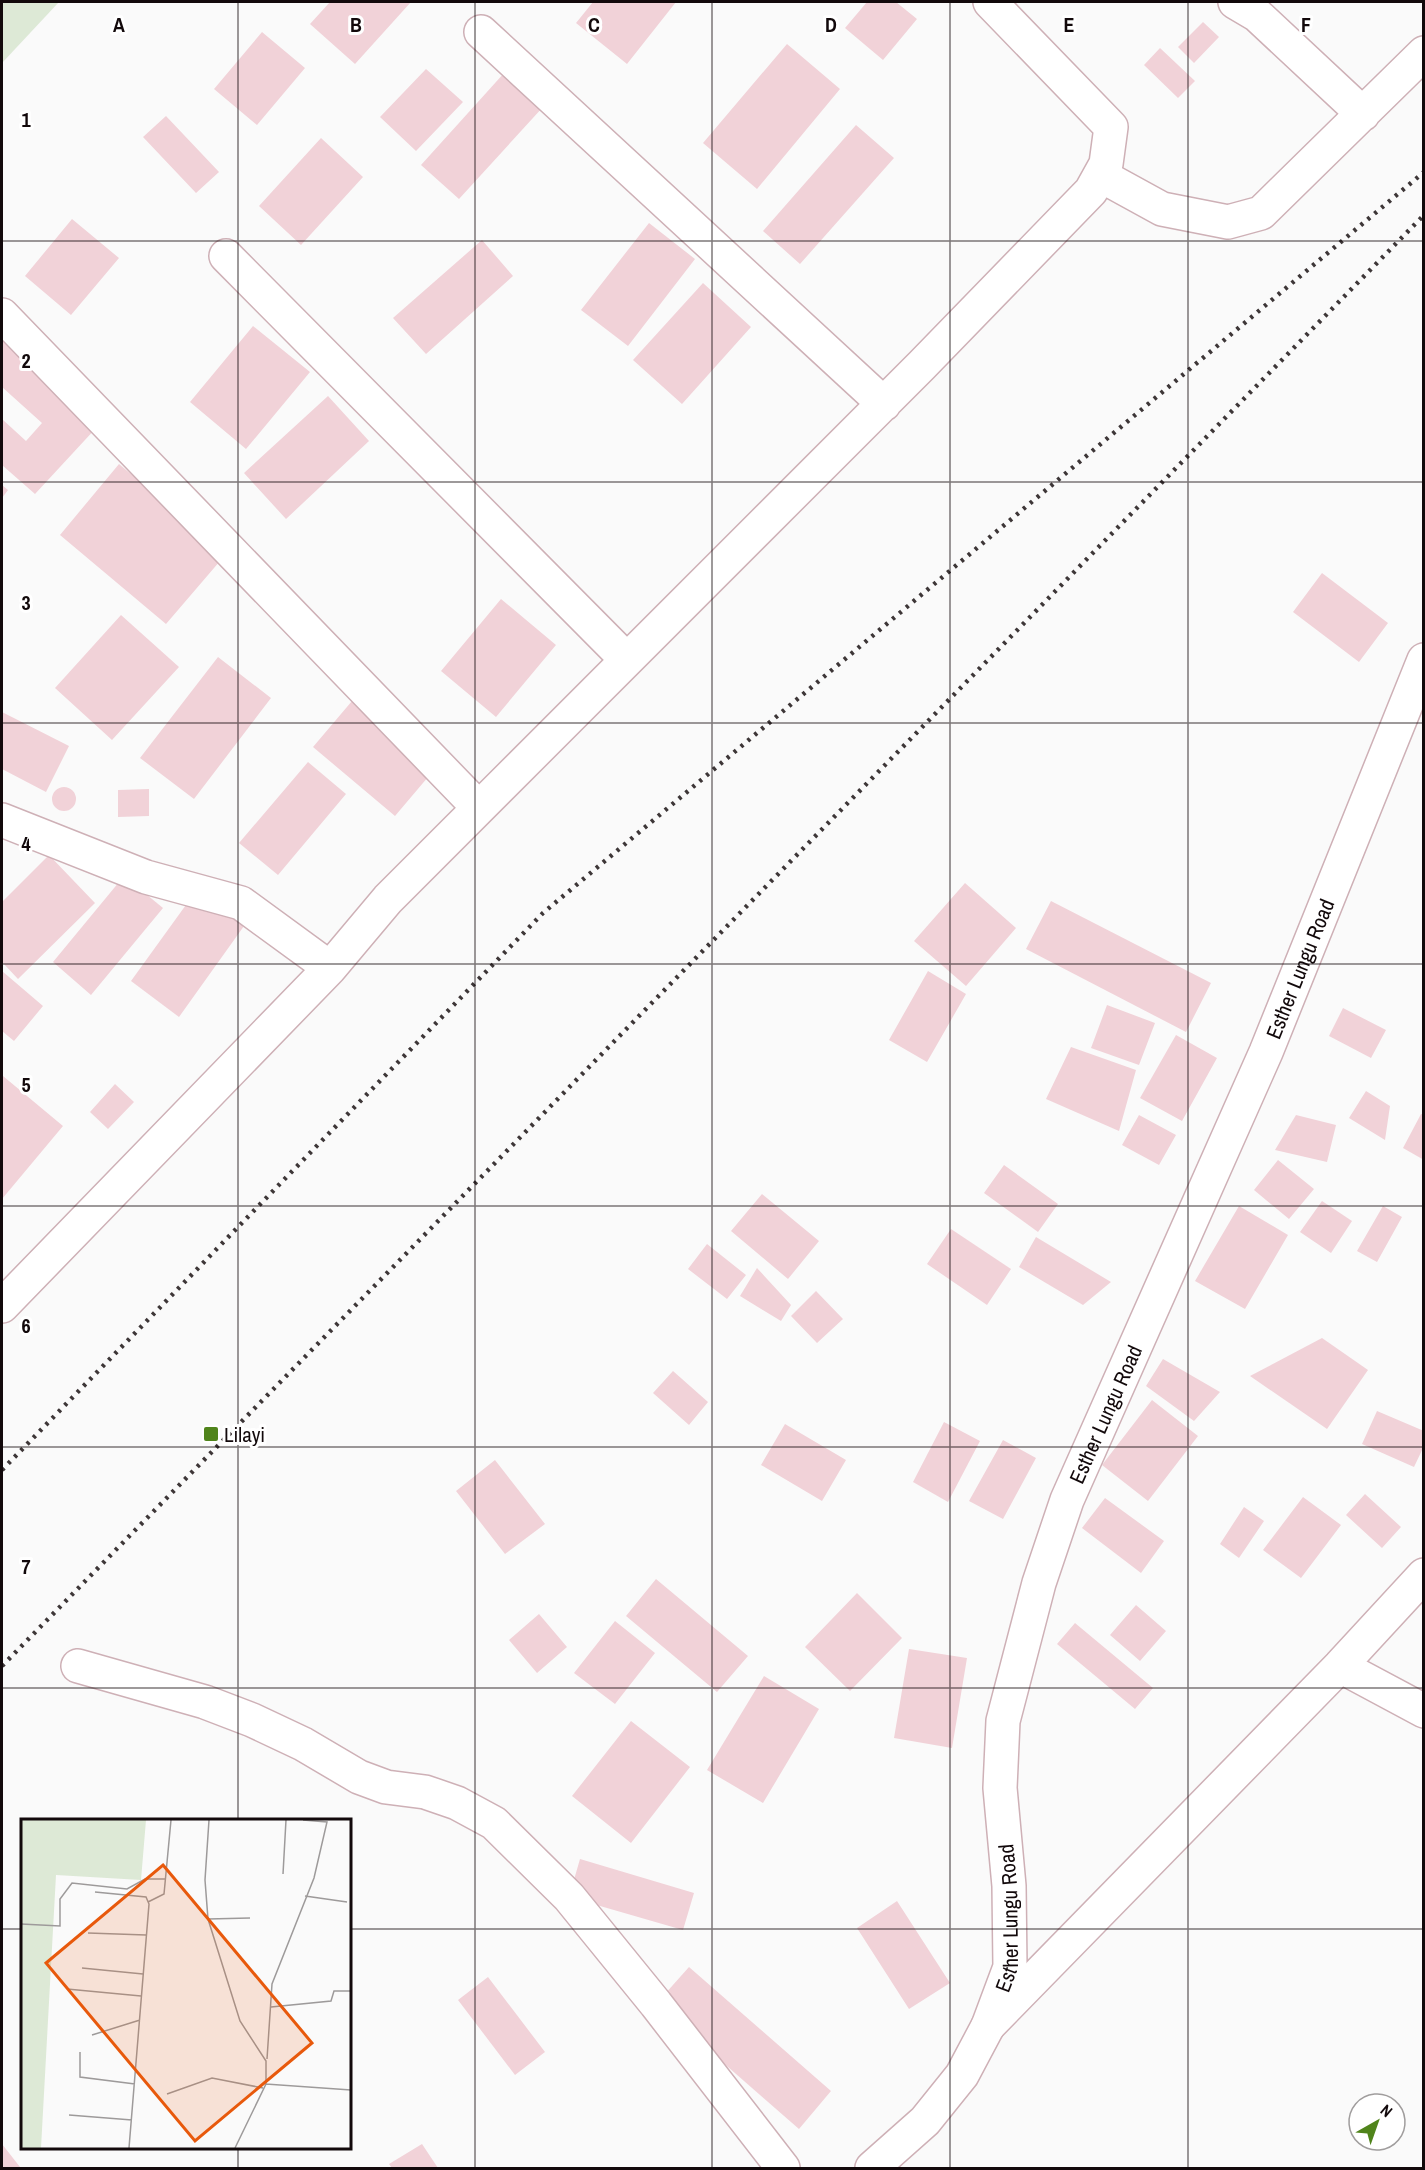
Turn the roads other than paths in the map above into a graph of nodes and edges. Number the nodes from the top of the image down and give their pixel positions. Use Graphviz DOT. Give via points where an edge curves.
graph roads {
  1 [pos="990,2"];
  2 [pos="1235,2"];
  3 [pos="481,32"];
  4 [pos="1424,53"];
  5 [pos="1363,114"];
  6 [pos="1100,175"];
  7 [pos="226,256"];
  8 [pos="2,315"];
  9 [pos="884,404"];
  10 [pos="627,660"];
  11 [pos="1424,660"];
  12 [pos="479,808"];
  13 [pos="2,820"];
  14 [pos="330,968"];
  15 [pos="2,1306"];
  16 [pos="1424,1575"];
  17 [pos="78,1666"];
  18 [pos="1340,1666"];
  19 [pos="1424,1711"];
  20 [pos="988,2026"];
  21 [pos="783,2169"];
  22 [pos="872,2169"];
  1 -- 6 [label="street" via="1111,127 1106,164"];
  2 -- 5 [label="street" via="1257,15"];
  3 -- 9 [label="street"];
  4 -- 5 [label="street"];
  5 -- 6 [label="street" via="1261,213 1228,222 1162,210"];
  6 -- 9 [label="street" via="1091,191"];
  7 -- 10 [label="street"];
  8 -- 12 [label="street"];
  9 -- 10 [label="street"];
  10 -- 12 [label="street"];
  11 -- 20 [label="street, Esther Lungu Road" via="1266,1052 1067,1500 1039,1583 1003,1721 1000,1788 1009,1886 1010,1967"];
  12 -- 14 [label="street" via="388,899"];
  13 -- 14 [label="street" via="146,876 241,903"];
  14 -- 15 [label="street"];
  16 -- 18 [label="street"];
  17 -- 21 [label="street" via="252,1720 359,1777 386,1787 425,1792 457,1803 494,1823 569,1897"];
  18 -- 19 [label="street"];
  18 -- 20 [label="street"];
  20 -- 22 [label="street, Esther Lungu Road" via="962,2075 925,2121"];
}
